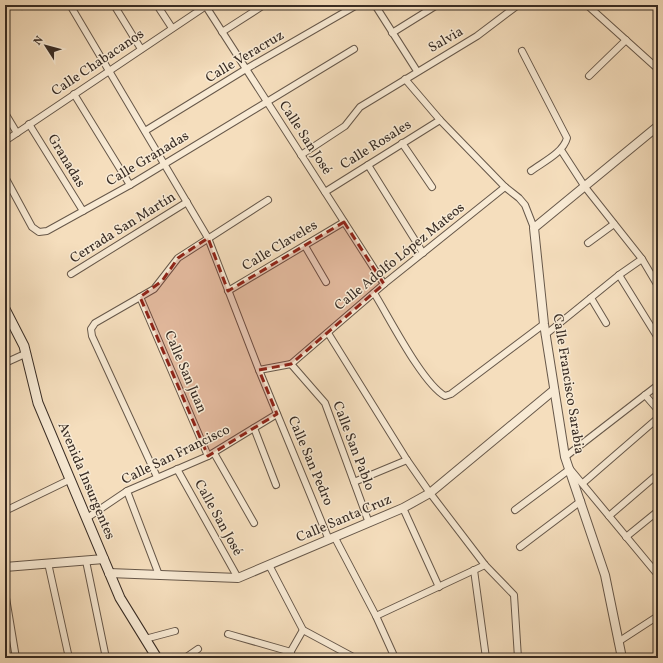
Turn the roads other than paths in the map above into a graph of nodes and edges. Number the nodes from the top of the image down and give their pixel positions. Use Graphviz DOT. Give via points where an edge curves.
graph roads {
  1 [pos="70,5"];
  2 [pos="114,5"];
  3 [pos="157,5"];
  4 [pos="264,5"];
  5 [pos="357,5"];
  6 [pos="375,5"];
  7 [pos="437,5"];
  8 [pos="518,5"];
  9 [pos="587,5"];
  10 [pos="205,6"];
  11 [pos="172,28"];
  12 [pos="222,32"];
  13 [pos="392,33"];
  14 [pos="626,40"];
  15 [pos="141,49"];
  16 [pos="354,49"];
  17 [pos="522,51"];
  18 [pos="109,69"];
  19 [pos="246,69"];
  20 [pos="658,69"];
  21 [pos="417,71"];
  22 [pos="589,76"];
  23 [pos="405,79"];
  24 [pos="74,94"];
  25 [pos="267,102"];
  26 [pos="5,113"];
  27 [pos="440,120"];
  28 [pos="29,124"];
  29 [pos="145,131"];
  30 [pos="657,131"];
  31 [pos="16,133"];
  32 [pos="5,141"];
  33 [pos="402,143"];
  34 [pos="561,150"];
  35 [pos="301,156"];
  36 [pos="165,164"];
  37 [pos="368,165"];
  38 [pos="531,171"];
  39 [pos="5,177"];
  40 [pos="130,185"];
  41 [pos="432,187"];
  42 [pos="505,187"];
  43 [pos="585,187"];
  44 [pos="325,192"];
  45 [pos="268,200"];
  46 [pos="187,202"];
  47 [pos="82,211"];
  48 [pos="344,222"];
  49 [pos="614,224"];
  50 [pos="534,228"];
  51 [pos="208,238"];
  52 [pos="588,243"];
  53 [pos="304,246"];
  54 [pos="423,253"];
  55 [pos="642,259"];
  56 [pos="71,274"];
  57 [pos="619,275"];
  58 [pos="326,282"];
  59 [pos="384,284"];
  60 [pos="658,286"];
  61 [pos="228,291"];
  62 [pos="374,292"];
  63 [pos="140,297"];
  64 [pos="591,298"];
  65 [pos="5,309"];
  66 [pos="8,320"];
  67 [pos="606,323"];
  68 [pos="544,324"];
  69 [pos="328,333"];
  70 [pos="545,335"];
  71 [pos="658,338"];
  72 [pos="27,353"];
  73 [pos="5,363"];
  74 [pos="291,364"];
  75 [pos="259,370"];
  76 [pos="658,385"];
  77 [pos="554,390"];
  78 [pos="646,395"];
  79 [pos="658,410"];
  80 [pos="277,414"];
  81 [pos="658,418"];
  82 [pos="254,428"];
  83 [pos="211,454"];
  84 [pos="565,457"];
  85 [pos="408,460"];
  86 [pos="177,469"];
  87 [pos="570,469"];
  88 [pos="658,474"];
  89 [pos="157,478"];
  90 [pos="71,479"];
  91 [pos="354,482"];
  92 [pos="583,483"];
  93 [pos="276,485"];
  94 [pos="127,491"];
  95 [pos="430,493"];
  96 [pos="581,501"];
  97 [pos="403,508"];
  98 [pos="515,510"];
  99 [pos="5,511"];
  100 [pos="658,511"];
  101 [pos="609,516"];
  102 [pos="87,518"];
  103 [pos="254,523"];
  104 [pos="369,523"];
  105 [pos="626,537"];
  106 [pos="332,539"];
  107 [pos="520,547"];
  108 [pos="104,559"];
  109 [pos="86,561"];
  110 [pos="48,564"];
  111 [pos="269,565"];
  112 [pos="485,565"];
  113 [pos="5,567"];
  114 [pos="474,570"];
  115 [pos="109,573"];
  116 [pos="658,575"];
  117 [pos="159,576"];
  118 [pos="238,578"];
  119 [pos="439,587"];
  120 [pos="5,592"];
  121 [pos="376,616"];
  122 [pos="658,616"];
  123 [pos="303,630"];
  124 [pos="175,631"];
  125 [pos="228,634"];
  126 [pos="146,639"];
  127 [pos="618,642"];
  128 [pos="198,648"];
  129 [pos="291,652"];
  130 [pos="16,658"];
  131 [pos="69,658"];
  132 [pos="106,658"];
  133 [pos="158,658"];
  134 [pos="185,658"];
  135 [pos="287,658"];
  136 [pos="355,658"];
  137 [pos="395,658"];
  138 [pos="486,658"];
  139 [pos="518,658"];
  140 [pos="622,658"];
  1 -- 18 [label="street"];
  2 -- 15 [label="street"];
  3 -- 11 [label="street"];
  4 -- 12 [label="street"];
  5 -- 19 [label="street, Calle Veracruz"];
  6 -- 13 [label="street"];
  7 -- 13 [label="street"];
  8 -- 21 [label="street, Salvia" via="477,36"];
  9 -- 14 [label="street"];
  10 -- 11 [label="street, Calle Chabacanos"];
  10 -- 12 [label="street, Calle San José"];
  11 -- 15 [label="street, Calle Chabacanos"];
  12 -- 19 [label="street, Calle San José"];
  13 -- 21 [label="street"];
  14 -- 20 [label="street"];
  14 -- 22 [label="street"];
  15 -- 18 [label="street, Calle Chabacanos"];
  16 -- 25 [label="street, Calle Granadas"];
  17 -- 34 [label="street" via="567,138"];
  18 -- 24 [label="street, Calle Chabacanos"];
  18 -- 29 [label="street"];
  19 -- 25 [label="street, Calle San José"];
  19 -- 29 [label="street, Calle Veracruz"];
  21 -- 23 [label="street, Salvia"];
  23 -- 27 [label="street"];
  23 -- 35 [label="street, Salvia" via="360,107 345,126"];
  24 -- 28 [label="street, Calle Chabacanos"];
  24 -- 40 [label="street"];
  25 -- 35 [label="street, Calle San José"];
  25 -- 36 [label="street, Calle Granadas"];
  26 -- 31 [label="street"];
  27 -- 33 [label="street, Calle Rosales"];
  27 -- 42 [label="street"];
  28 -- 31 [label="street, Calle Chabacanos"];
  28 -- 47 [label="street, Granadas"];
  29 -- 36 [label="street"];
  30 -- 43 [label="street"];
  31 -- 32 [label="street, Calle Chabacanos"];
  33 -- 37 [label="street, Calle Rosales"];
  33 -- 41 [label="street"];
  34 -- 38 [label="street"];
  34 -- 43 [label="street"];
  35 -- 44 [label="street, Calle San José"];
  36 -- 40 [label="street, Calle Granadas"];
  36 -- 46 [label="street"];
  37 -- 44 [label="street, Calle Rosales"];
  37 -- 54 [label="street"];
  39 -- 47 [label="street, Calle Granadas" via="32,227 39,232 47,231"];
  40 -- 47 [label="street, Calle Granadas"];
  42 -- 50 [label="street, Calle Francisco Sarabia" via="525,204"];
  42 -- 54 [label="street, Calle Adolfo López Mateos"];
  43 -- 49 [label="street"];
  43 -- 50 [label="street"];
  44 -- 48 [label="street, Calle San José"];
  45 -- 51 [label="street"];
  46 -- 51 [label="street"];
  46 -- 56 [label="street, Cerrada San Martín"];
  48 -- 53 [label="street, Calle Claveles"];
  48 -- 59 [label="street, Calle San José"];
  49 -- 52 [label="street"];
  49 -- 55 [label="street"];
  50 -- 68 [label="street, Calle Francisco Sarabia"];
  51 -- 61 [label="street, Calle San Pedro"];
  51 -- 63 [label="street" via="178,258 162,281"];
  53 -- 58 [label="street"];
  53 -- 61 [label="street, Calle Claveles"];
  54 -- 59 [label="street, Calle Adolfo López Mateos"];
  55 -- 57 [label="street"];
  55 -- 60 [label="street"];
  57 -- 64 [label="street"];
  57 -- 71 [label="street"];
  59 -- 62 [label="street, Calle Adolfo López Mateos"];
  61 -- 75 [label="street, Calle San Pedro"];
  62 -- 68 [label="street" via="425,377 445,396"];
  62 -- 69 [label="street, Calle Adolfo López Mateos"];
  63 -- 83 [label="street, Calle San Juan"];
  63 -- 89 [label="street" via="95,323 91,329"];
  64 -- 67 [label="street"];
  64 -- 70 [label="street"];
  65 -- 66 [label="main road, Avenida Insurgentes"];
  66 -- 72 [label="main road, Avenida Insurgentes"];
  68 -- 70 [label="street, Calle Francisco Sarabia"];
  69 -- 74 [label="street, Calle Adolfo López Mateos"];
  69 -- 85 [label="street"];
  70 -- 77 [label="street, Calle Francisco Sarabia"];
  72 -- 73 [label="street"];
  72 -- 90 [label="main road, Avenida Insurgentes" via="38,403"];
  74 -- 75 [label="street"];
  74 -- 91 [label="street, Calle San Pablo" via="325,403"];
  75 -- 80 [label="street, Calle San Pedro"];
  76 -- 78 [label="street"];
  77 -- 84 [label="street, Calle Francisco Sarabia"];
  77 -- 95 [label="street, Calle Santa Cruz"];
  78 -- 79 [label="street"];
  78 -- 84 [label="street"];
  80 -- 82 [label="street, Calle San Francisco"];
  80 -- 106 [label="street, Calle San Pedro"];
  81 -- 92 [label="street"];
  82 -- 83 [label="street, Calle San Francisco"];
  82 -- 93 [label="street"];
  83 -- 86 [label="street, Calle San Francisco"];
  83 -- 103 [label="street, Calle San Juan"];
  84 -- 87 [label="street, Calle Francisco Sarabia"];
  85 -- 91 [label="street"];
  85 -- 95 [label="street"];
  86 -- 89 [label="street, Calle San Francisco"];
  86 -- 118 [label="street, Calle San José"];
  87 -- 92 [label="street"];
  87 -- 96 [label="street, Calle Francisco Sarabia"];
  87 -- 98 [label="street"];
  88 -- 101 [label="street"];
  89 -- 94 [label="street, Calle San Francisco"];
  90 -- 99 [label="street"];
  90 -- 102 [label="main road, Avenida Insurgentes"];
  91 -- 104 [label="street, Calle San Pablo"];
  92 -- 101 [label="street"];
  94 -- 102 [label="street, Calle San Francisco"];
  94 -- 117 [label="street"];
  95 -- 97 [label="street, Calle Santa Cruz"];
  95 -- 112 [label="street"];
  96 -- 107 [label="street"];
  96 -- 127 [label="street, Calle Francisco Sarabia" via="605,575"];
  97 -- 104 [label="street, Calle Santa Cruz"];
  97 -- 119 [label="street"];
  100 -- 105 [label="street"];
  101 -- 105 [label="street"];
  102 -- 108 [label="main road, Avenida Insurgentes"];
  104 -- 106 [label="street, Calle Santa Cruz"];
  105 -- 116 [label="street"];
  106 -- 111 [label="street, Calle Santa Cruz"];
  106 -- 121 [label="street, Calle San Pedro"];
  108 -- 109 [label="street"];
  108 -- 115 [label="main road, Avenida Insurgentes"];
  109 -- 110 [label="street"];
  109 -- 132 [label="street"];
  110 -- 113 [label="street"];
  110 -- 131 [label="street"];
  111 -- 118 [label="street, Calle Santa Cruz"];
  111 -- 123 [label="street"];
  112 -- 114 [label="street"];
  112 -- 139 [label="street" via="514,595"];
  114 -- 119 [label="street"];
  114 -- 138 [label="street"];
  115 -- 117 [label="street, Calle Santa Cruz"];
  115 -- 126 [label="main road, Avenida Insurgentes" via="120,598"];
  117 -- 118 [label="street, Calle Santa Cruz"];
  119 -- 121 [label="street"];
  120 -- 130 [label="street"];
  121 -- 137 [label="street, Calle San Pedro"];
  122 -- 127 [label="street"];
  123 -- 129 [label="street"];
  123 -- 136 [label="street"];
  124 -- 126 [label="street"];
  125 -- 129 [label="street"];
  126 -- 133 [label="main road, Avenida Insurgentes"];
  127 -- 140 [label="street, Calle Francisco Sarabia"];
  128 -- 134 [label="street"];
  129 -- 135 [label="street"];
}
